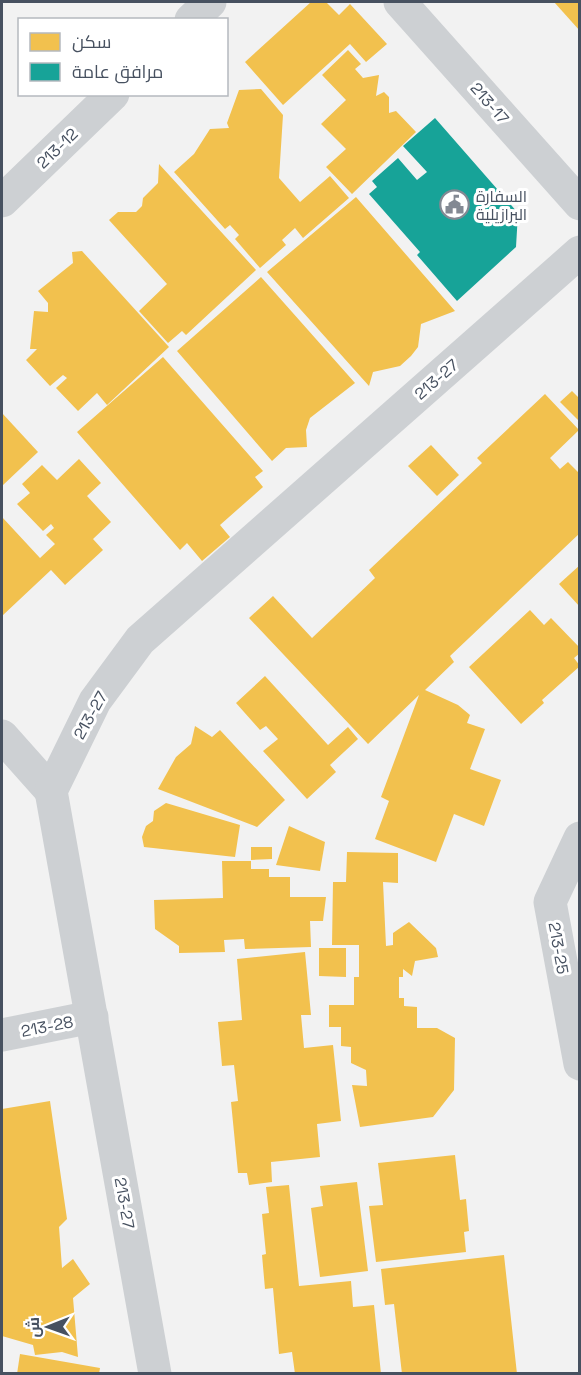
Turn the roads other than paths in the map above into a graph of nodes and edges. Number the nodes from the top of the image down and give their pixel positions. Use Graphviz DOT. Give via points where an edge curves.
graph roads {
  1 [pos="210,2"];
  2 [pos="400,2"];
  3 [pos="193,18"];
  4 [pos="111,96"];
  5 [pos="2,201"];
  6 [pos="579,204"];
  7 [pos="579,252"];
  8 [pos="2,736"];
  9 [pos="51,791"];
  10 [pos="579,838"];
  11 [pos="92,1017"];
  12 [pos="2,1035"];
  13 [pos="579,1064"];
  14 [pos="155,1374"];
  1 -- 3 [label="street"];
  2 -- 6 [label="street, 213-17"];
  4 -- 5 [label="street, 213-12"];
  7 -- 9 [label="street, 213-27" via="140,640 95,701"];
  8 -- 9 [label="street"];
  9 -- 11 [label="street, 213-27"];
  10 -- 13 [label="street, 213-25" via="550,902"];
  11 -- 12 [label="street, 213-28"];
  11 -- 14 [label="street, 213-27"];
}
